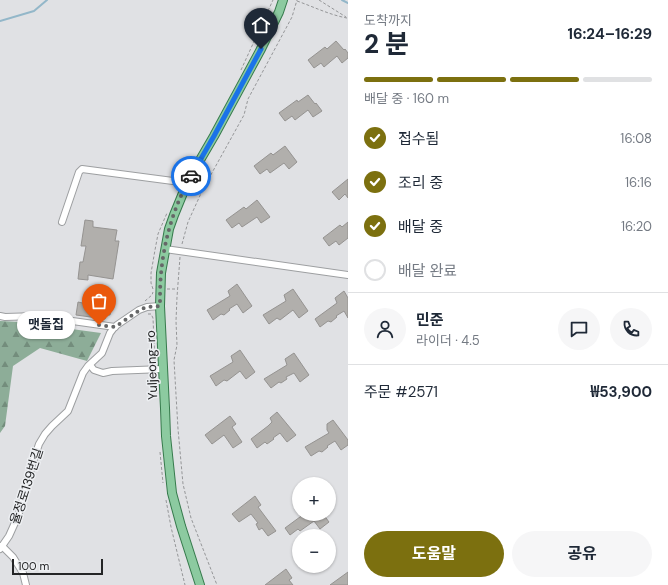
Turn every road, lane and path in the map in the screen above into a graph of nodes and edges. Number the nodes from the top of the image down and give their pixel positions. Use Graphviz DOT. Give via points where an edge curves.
graph roads {
  1 [pos="273,0"];
  2 [pos="283,0"];
  3 [pos="297,0"];
  4 [pos="319,0"];
  5 [pos="348,17"];
  6 [pos="240,72"];
  7 [pos="188,183"];
  8 [pos="62,222"];
  9 [pos="165,249"];
  10 [pos="180,251"];
  11 [pos="348,275"];
  12 [pos="152,296"];
  13 [pos="145,301"];
  14 [pos="160,306"];
  15 [pos="0,316"];
  16 [pos="115,327"];
  17 [pos="90,365"];
  18 [pos="163,369"];
  19 [pos="1,547"];
  20 [pos="26,585"];
  21 [pos="200,585"];
  22 [pos="217,585"];
  1 -- 6 [label="path"];
  2 -- 7 [label="main road, Yuljeong-ro" via="261,49"];
  3 -- 5 [label="path" via="324,12"];
  3 -- 10 [label="path" via="292,17 248,99 244,115 200,196 188,222"];
  4 -- 5 [label="path"];
  7 -- 8 [label="street" via="82,169"];
  7 -- 9 [label="main road, Yuljeong-ro" via="169,229"];
  9 -- 10 [label="street"];
  9 -- 14 [label="main road, Yuljeong-ro"];
  10 -- 11 [label="street"];
  10 -- 22 [label="path" via="177,345 174,360 183,484 191,518"];
  12 -- 13 [label="path"];
  14 -- 16 [label="street, 율정로139번길" via="146,307"];
  14 -- 18 [label="main road, Yuljeong-ro"];
  15 -- 16 [label="street" via="37,316"];
  16 -- 17 [label="street, 율정로139번길" via="102,353"];
  17 -- 18 [label="street" via="102,373"];
  17 -- 19 [label="street, 율정로139번길" via="79,380 68,411 52,426 39,444 18,516"];
  18 -- 21 [label="main road, Yuljeong-ro" via="172,493"];
  19 -- 20 [label="street" via="13,557 23,573"];
}
